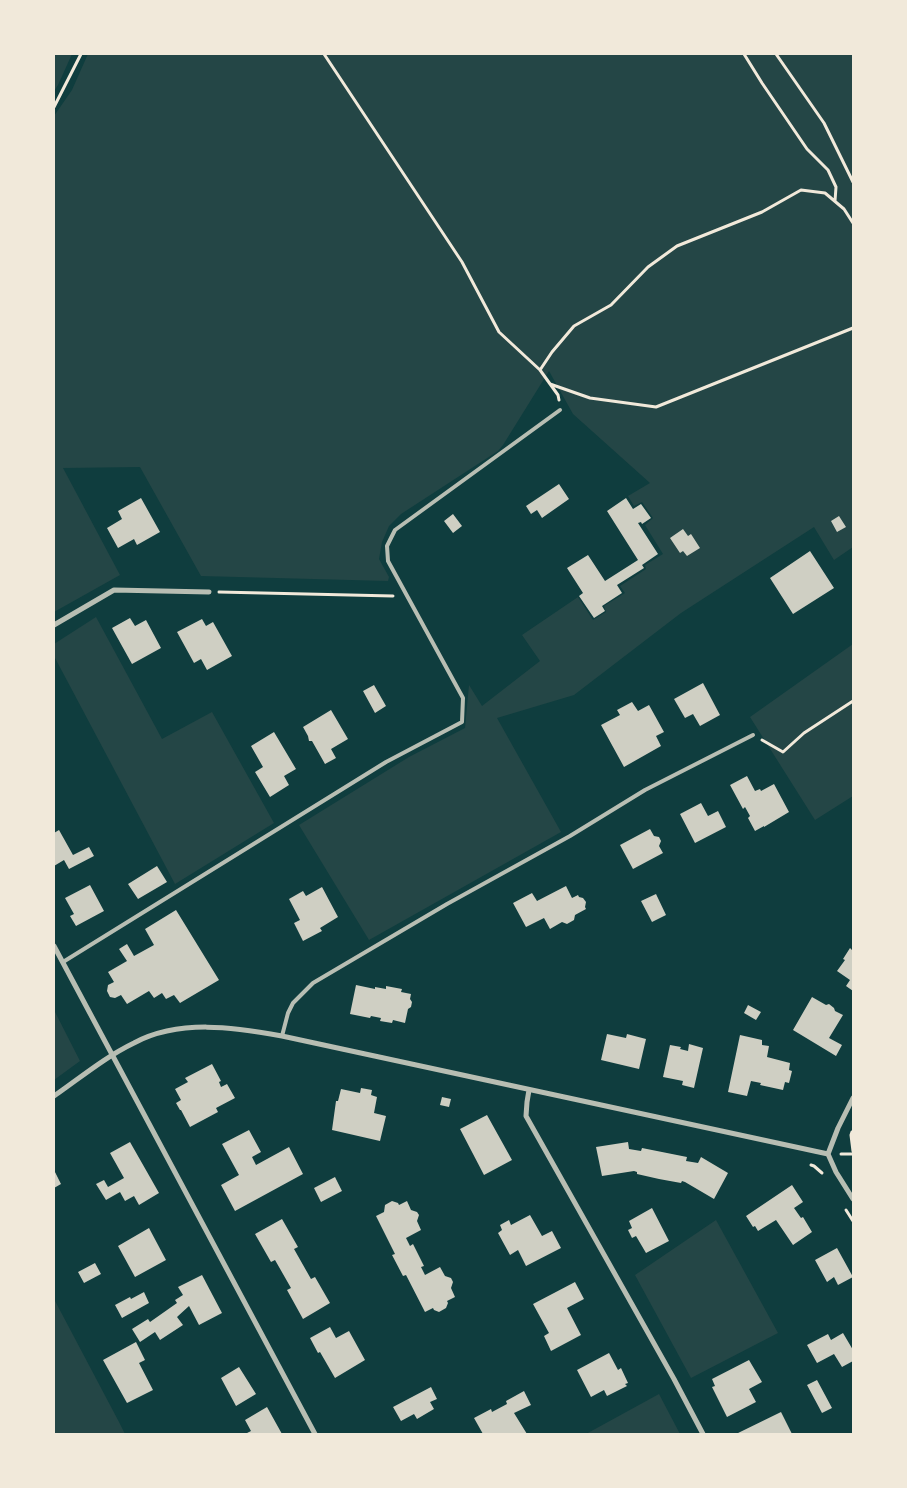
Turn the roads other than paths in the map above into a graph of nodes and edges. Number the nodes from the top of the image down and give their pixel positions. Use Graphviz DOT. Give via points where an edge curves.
graph roads {
  1 [pos="560,410"];
  2 [pos="209,592"];
  3 [pos="54,625"];
  4 [pos="753,735"];
  5 [pos="54,946"];
  6 [pos="62,962"];
  7 [pos="282,1036"];
  8 [pos="112,1054"];
  9 [pos="530,1090"];
  10 [pos="54,1096"];
  11 [pos="853,1098"];
  12 [pos="828,1154"];
  13 [pos="853,1199"];
  14 [pos="315,1434"];
  15 [pos="703,1434"];
  1 -- 6 [label="lane" via="395,530 387,546 388,561 464,698 462,722 386,762"];
  2 -- 3 [label="street" via="114,590"];
  4 -- 7 [label="lane" via="645,790 314,983 293,1003"];
  5 -- 6 [label="street"];
  6 -- 8 [label="street"];
  7 -- 8 [label="street" via="210,1027 170,1031"];
  7 -- 9 [label="street"];
  8 -- 10 [label="street"];
  8 -- 14 [label="street"];
  9 -- 12 [label="street"];
  9 -- 15 [label="street" via="526,1116"];
  11 -- 12 [label="street"];
  12 -- 13 [label="street"];
}
